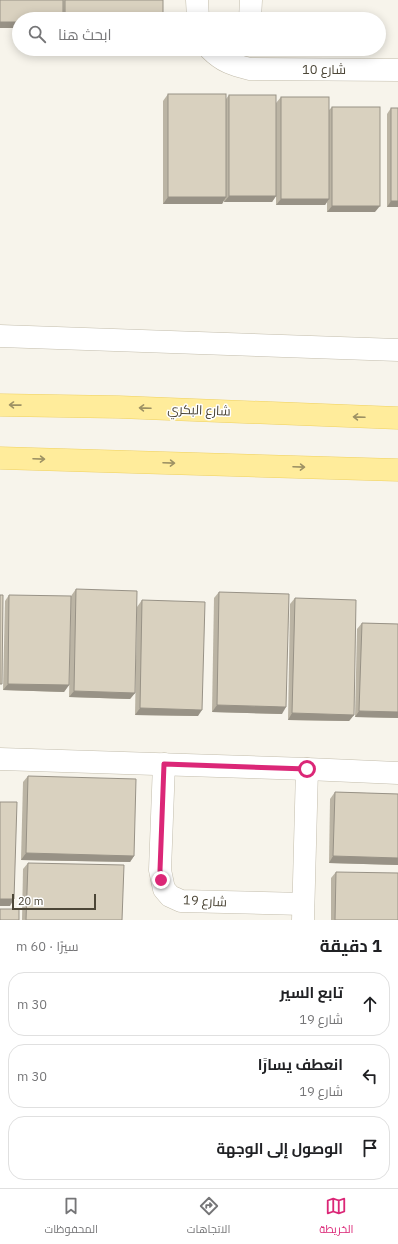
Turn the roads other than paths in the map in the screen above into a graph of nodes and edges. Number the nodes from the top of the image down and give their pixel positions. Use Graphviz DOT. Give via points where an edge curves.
graph roads {
  1 [pos="197,0"];
  2 [pos="251,0"];
  3 [pos="198,12"];
  4 [pos="250,12"];
  5 [pos="217,56"];
  6 [pos="250,59"];
  7 [pos="398,70"];
  8 [pos="0,336"];
  9 [pos="398,350"];
  10 [pos="0,405"];
  11 [pos="398,418"];
  12 [pos="0,458"];
  13 [pos="398,470"];
  14 [pos="0,759"];
  15 [pos="164,764"];
  16 [pos="307,769"];
  17 [pos="398,773"];
  18 [pos="303,912"];
  1 -- 3 [label="street"];
  2 -- 4 [label="street"];
  5 -- 6 [label="street, شارع 10" via="232,65"];
  6 -- 7 [label="street, شارع 10"];
  8 -- 9 [label="street"];
  11 -- 10 [label="main road, شارع البكري, one-way"];
  12 -- 13 [label="main road, one-way"];
  14 -- 15 [label="street"];
  15 -- 16 [label="street"];
  15 -- 18 [label="street, شارع 19" via="160,870 164,889 170,896 181,901"];
  16 -- 17 [label="street"];
  16 -- 18 [label="street, شارع 19"];
}
